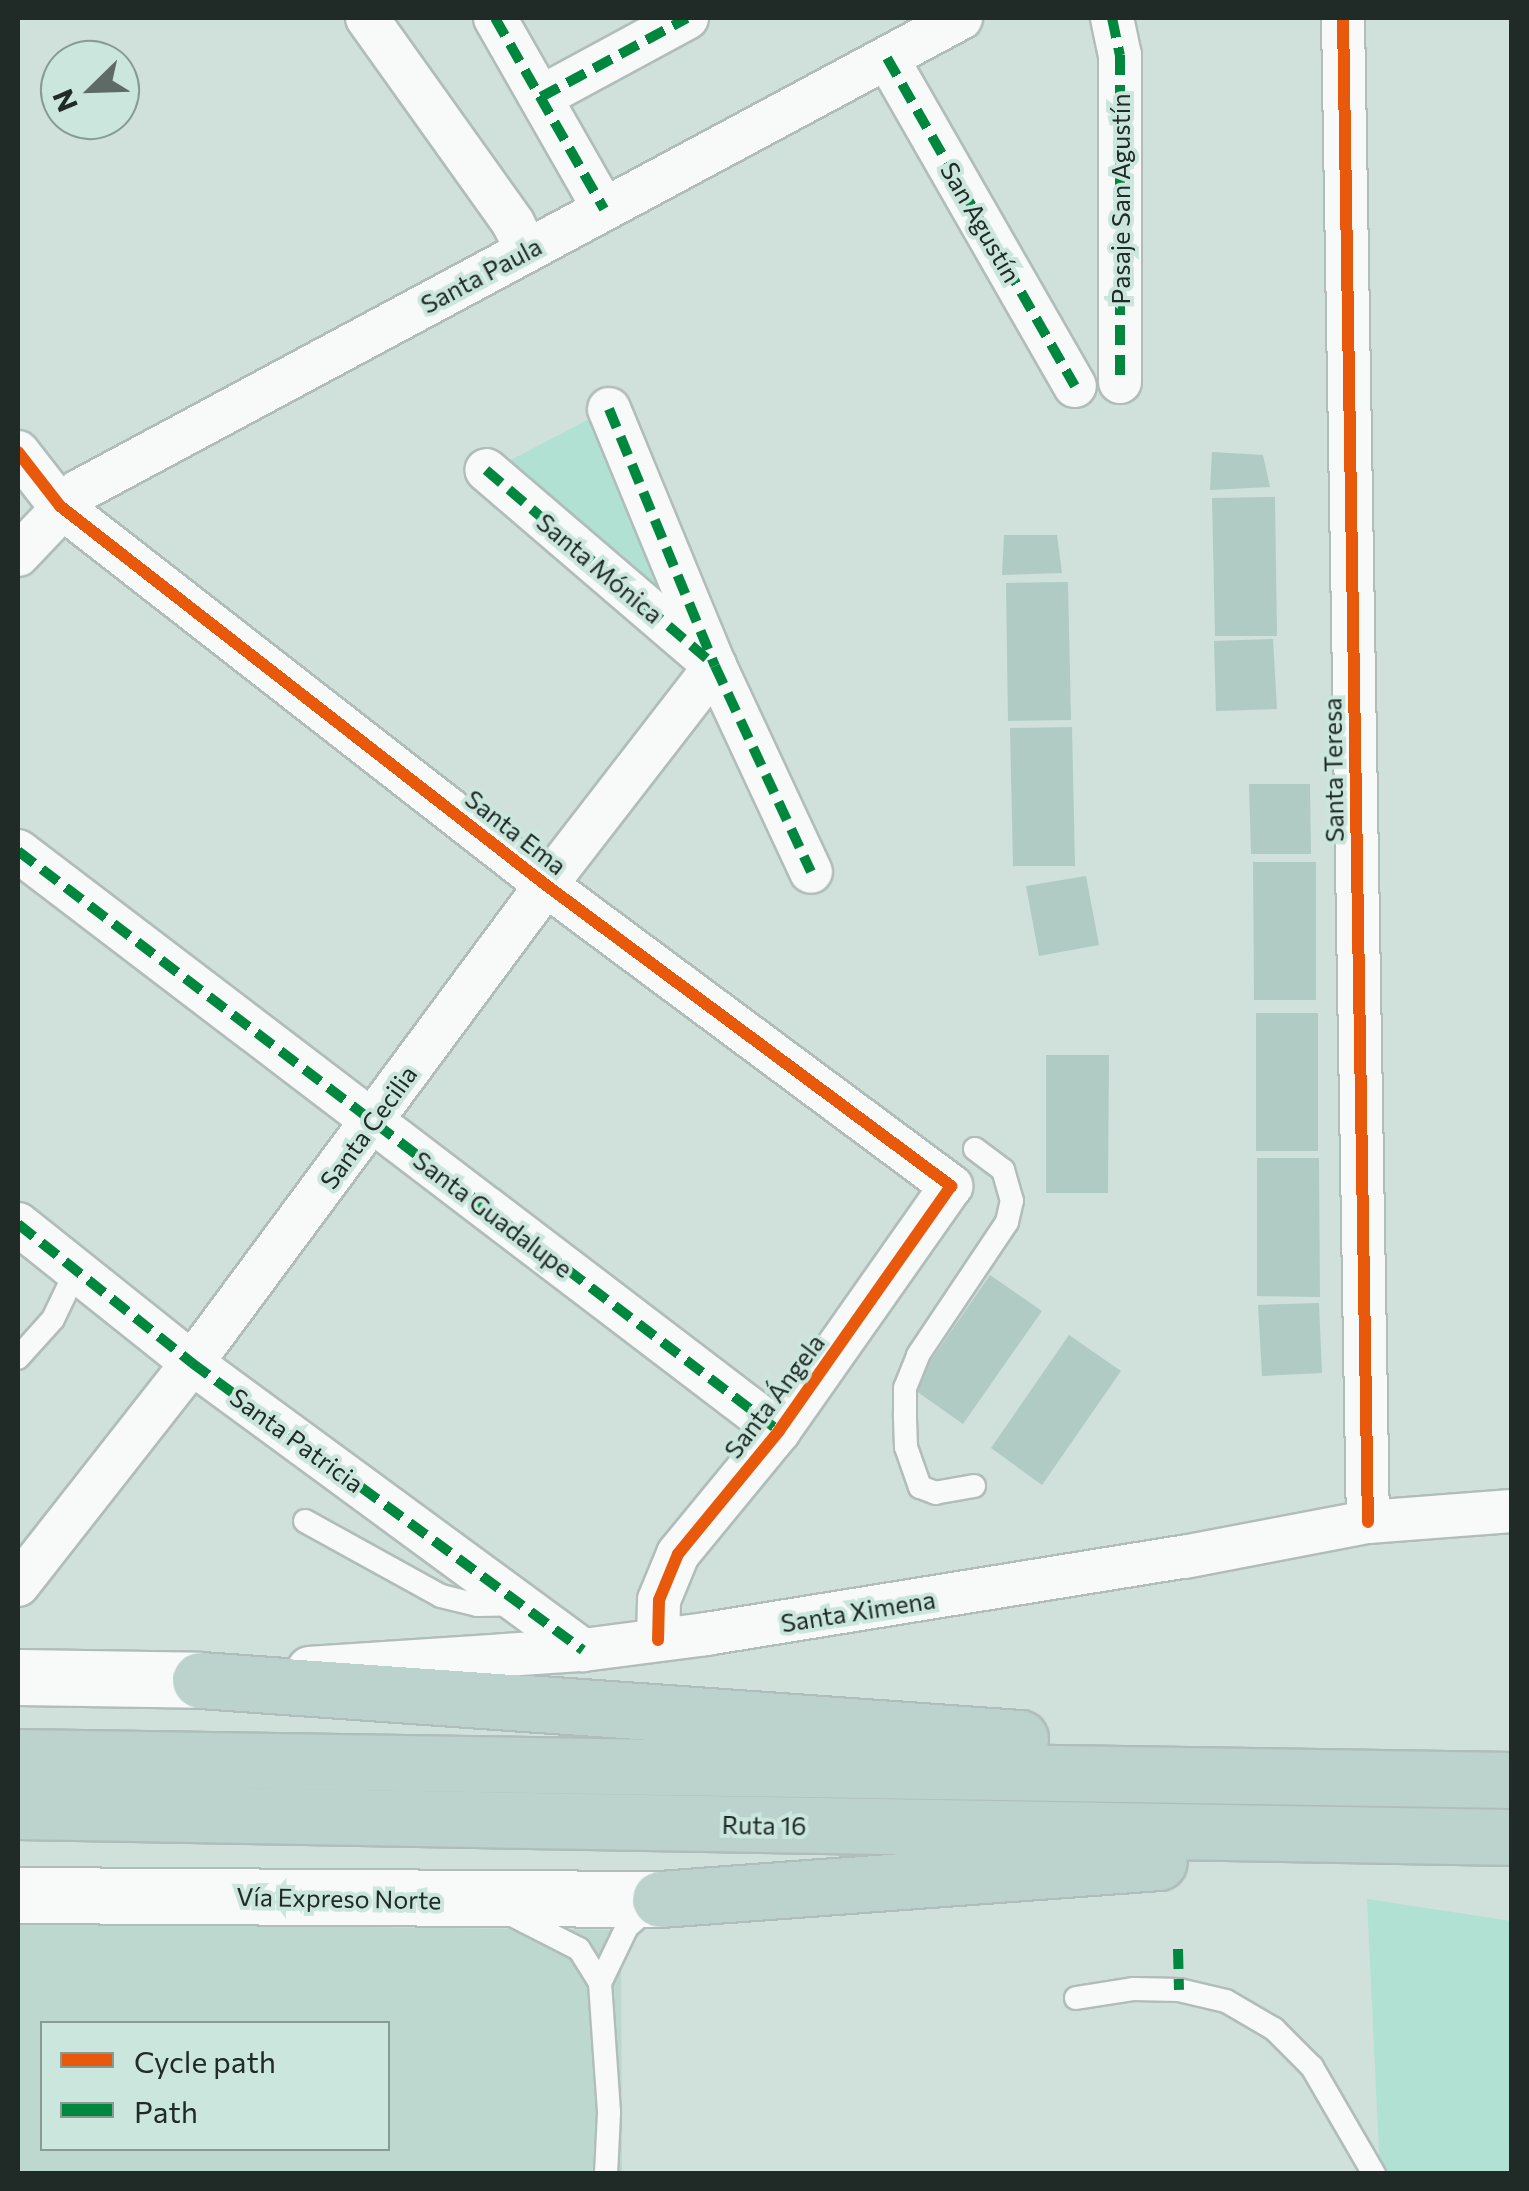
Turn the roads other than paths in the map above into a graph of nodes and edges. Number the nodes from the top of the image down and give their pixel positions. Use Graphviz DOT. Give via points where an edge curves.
graph roads {
  1 [pos="368,18"];
  2 [pos="496,18"];
  3 [pos="687,18"];
  4 [pos="961,18"];
  5 [pos="1112,18"];
  6 [pos="1343,18"];
  7 [pos="887,58"];
  8 [pos="541,97"];
  9 [pos="604,209"];
  10 [pos="527,251"];
  11 [pos="1120,382"];
  12 [pos="1075,386"];
  13 [pos="610,409"];
  14 [pos="18,452"];
  15 [pos="486,470"];
  16 [pos="60,506"];
  17 [pos="18,555"];
  18 [pos="715,666"];
  19 [pos="18,851"];
  20 [pos="811,872"];
  21 [pos="546,885"];
  22 [pos="372,1122"];
  23 [pos="975,1150"];
  24 [pos="951,1186"];
  25 [pos="18,1224"];
  26 [pos="76,1271"];
  27 [pos="18,1358"];
  28 [pos="192,1363"];
  29 [pos="780,1431"];
  30 [pos="974,1486"];
  31 [pos="1512,1511"];
  32 [pos="305,1521"];
  33 [pos="1368,1522"];
  34 [pos="18,1584"];
  35 [pos="520,1604"];
  36 [pos="658,1640"];
  37 [pos="582,1650"];
  38 [pos="18,1677"];
  39 [pos="200,1680"];
  40 [pos="18,1757"];
  41 [pos="1512,1771"];
  42 [pos="1512,1780"];
  43 [pos="18,1811"];
  44 [pos="1390,1836"];
  45 [pos="1512,1837"];
  46 [pos="18,1895"];
  47 [pos="479,1899"];
  48 [pos="660,1899"];
  49 [pos="600,1983"];
  50 [pos="1076,1998"];
  51 [pos="606,2174"];
  52 [pos="1374,2174"];
  1 -- 10 [label="street"];
  2 -- 8 [label="street"];
  3 -- 8 [label="street"];
  4 -- 7 [label="street, Santa Paula"];
  5 -- 11 [label="street, Pasaje San Agustín" via="1120,43"];
  6 -- 33 [label="street, Santa Teresa"];
  7 -- 9 [label="street, Santa Paula"];
  7 -- 12 [label="street, San Agustín"];
  8 -- 9 [label="street"];
  9 -- 10 [label="street, Santa Paula"];
  10 -- 16 [label="street, Santa Paula"];
  13 -- 18 [label="street, Santa Mónica"];
  14 -- 16 [label="street, Santa Ema"];
  15 -- 18 [label="street, Santa Mónica"];
  16 -- 17 [label="street, Santa Paula"];
  16 -- 21 [label="street, Santa Ema"];
  18 -- 20 [label="street, Santa Mónica"];
  18 -- 21 [label="street, Santa Cecilia"];
  19 -- 22 [label="street, Santa Guadalupe"];
  21 -- 22 [label="street, Santa Cecilia"];
  21 -- 24 [label="street, Santa Ema"];
  22 -- 28 [label="street, Santa Cecilia"];
  22 -- 29 [label="street, Santa Guadalupe"];
  23 -- 30 [label="lane" via="1003,1170 1012,1201 1006,1222 918,1355 904,1412 906,1447 920,1487 936,1493"];
  24 -- 29 [label="street, Santa Ángela"];
  25 -- 26 [label="street, Santa Patricia"];
  26 -- 27 [label="lane" via="53,1319"];
  26 -- 28 [label="street, Santa Patricia"];
  28 -- 34 [label="street, Santa Cecilia"];
  28 -- 35 [label="street, Santa Patricia"];
  29 -- 36 [label="street, Santa Ángela" via="678,1554 660,1600"];
  31 -- 33 [label="street, Santa Ximena"];
  32 -- 35 [label="lane" via="440,1596 477,1605"];
  33 -- 36 [label="street, Santa Ximena"];
  35 -- 37 [label="street, Santa Patricia"];
  36 -- 37 [label="street, Santa Ximena"];
  37 -- 39 [label="street, Santa Ximena"];
  38 -- 39 [label="main road"];
  39 -- 41 [label="highway"];
  40 -- 42 [label="highway"];
  43 -- 44 [label="highway, Ruta 16"];
  44 -- 45 [label="highway, Ruta 16"];
  44 -- 48 [label="highway" via="1016,1876"];
  46 -- 47 [label="main road, Vía Expreso Norte"];
  47 -- 48 [label="main road, Vía Expreso Norte"];
  47 -- 49 [label="lane" via="579,1949"];
  48 -- 49 [label="lane" via="626,1927"];
  49 -- 51 [label="lane"];
  50 -- 52 [label="lane" via="1179,1990 1226,2002 1274,2029 1312,2067"];
}
